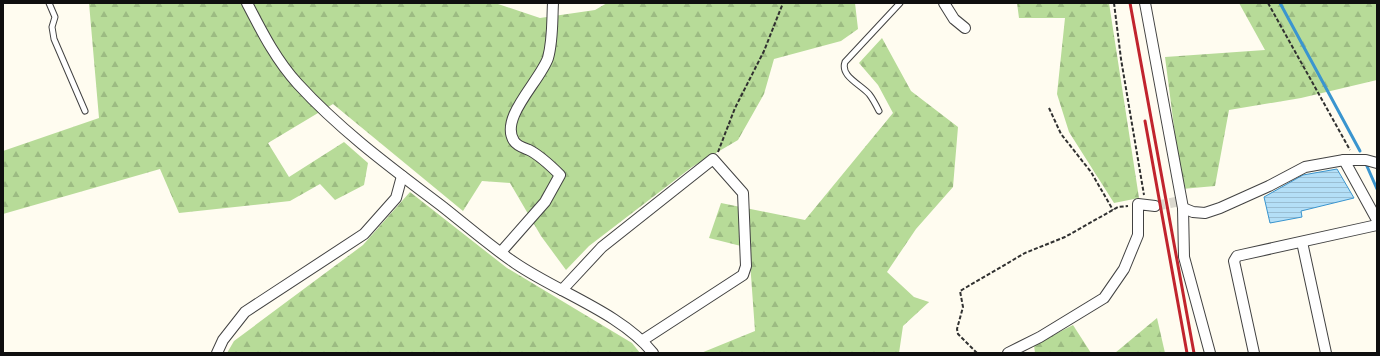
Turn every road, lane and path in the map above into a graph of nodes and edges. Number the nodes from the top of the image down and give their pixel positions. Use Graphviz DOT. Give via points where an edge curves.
graph roads {
  1 [pos="49,3"];
  2 [pos="247,3"];
  3 [pos="553,3"];
  4 [pos="783,3"];
  5 [pos="900,3"];
  6 [pos="944,3"];
  7 [pos="1114,3"];
  8 [pos="1145,3"];
  9 [pos="1268,3"];
  10 [pos="965,28"];
  11 [pos="1049,108"];
  12 [pos="879,111"];
  13 [pos="85,112"];
  14 [pos="713,159"];
  15 [pos="1344,160"];
  16 [pos="1355,160"];
  17 [pos="1377,163"];
  18 [pos="402,176"];
  19 [pos="1141,204"];
  20 [pos="1155,206"];
  21 [pos="1183,208"];
  22 [pos="1113,210"];
  23 [pos="1377,220"];
  24 [pos="1377,225"];
  25 [pos="1302,242"];
  26 [pos="501,252"];
  27 [pos="562,290"];
  28 [pos="643,340"];
  29 [pos="217,353"];
  30 [pos="653,353"];
  31 [pos="977,353"];
  32 [pos="1008,353"];
  33 [pos="1210,353"];
  34 [pos="1254,353"];
  35 [pos="1326,353"];
  1 -- 13 [label="lane" via="55,16 52,27 54,39"];
  2 -- 18 [label="street" via="269,47 298,84 331,116"];
  3 -- 26 [label="street" via="547,59 539,77 515,110 510,135 515,143 536,155 560,175 545,202"];
  4 -- 14 [label="path" via="764,51"];
  5 -- 12 [label="lane" via="845,62 844,67 846,73 869,94"];
  6 -- 10 [label="street" via="954,19"];
  7 -- 19 [label="path"];
  8 -- 21 [label="street"];
  9 -- 16 [label="path"];
  11 -- 22 [label="path" via="1061,134 1091,172"];
  14 -- 27 [label="street" via="602,247"];
  14 -- 28 [label="street" via="744,193 746,266 743,276"];
  15 -- 16 [label="street"];
  15 -- 21 [label="street" via="1305,167 1269,186 1205,213"];
  15 -- 23 [label="street"];
  16 -- 17 [label="street"];
  18 -- 26 [label="street"];
  18 -- 29 [label="street" via="396,198 364,234 245,312 223,340"];
  19 -- 20 [label="street"];
  19 -- 22 [label="path"];
  19 -- 32 [label="street" via="1138,235 1124,268 1104,298 1040,337"];
  21 -- 33 [label="street" via="1184,257"];
  22 -- 31 [label="path" via="1065,237 1025,253 960,291 963,307 958,334"];
  24 -- 25 [label="street"];
  25 -- 34 [label="street" via="1237,256 1234,261"];
  25 -- 35 [label="street"];
  26 -- 27 [label="street" via="514,263"];
  27 -- 28 [label="street"];
  28 -- 30 [label="street"];
}
